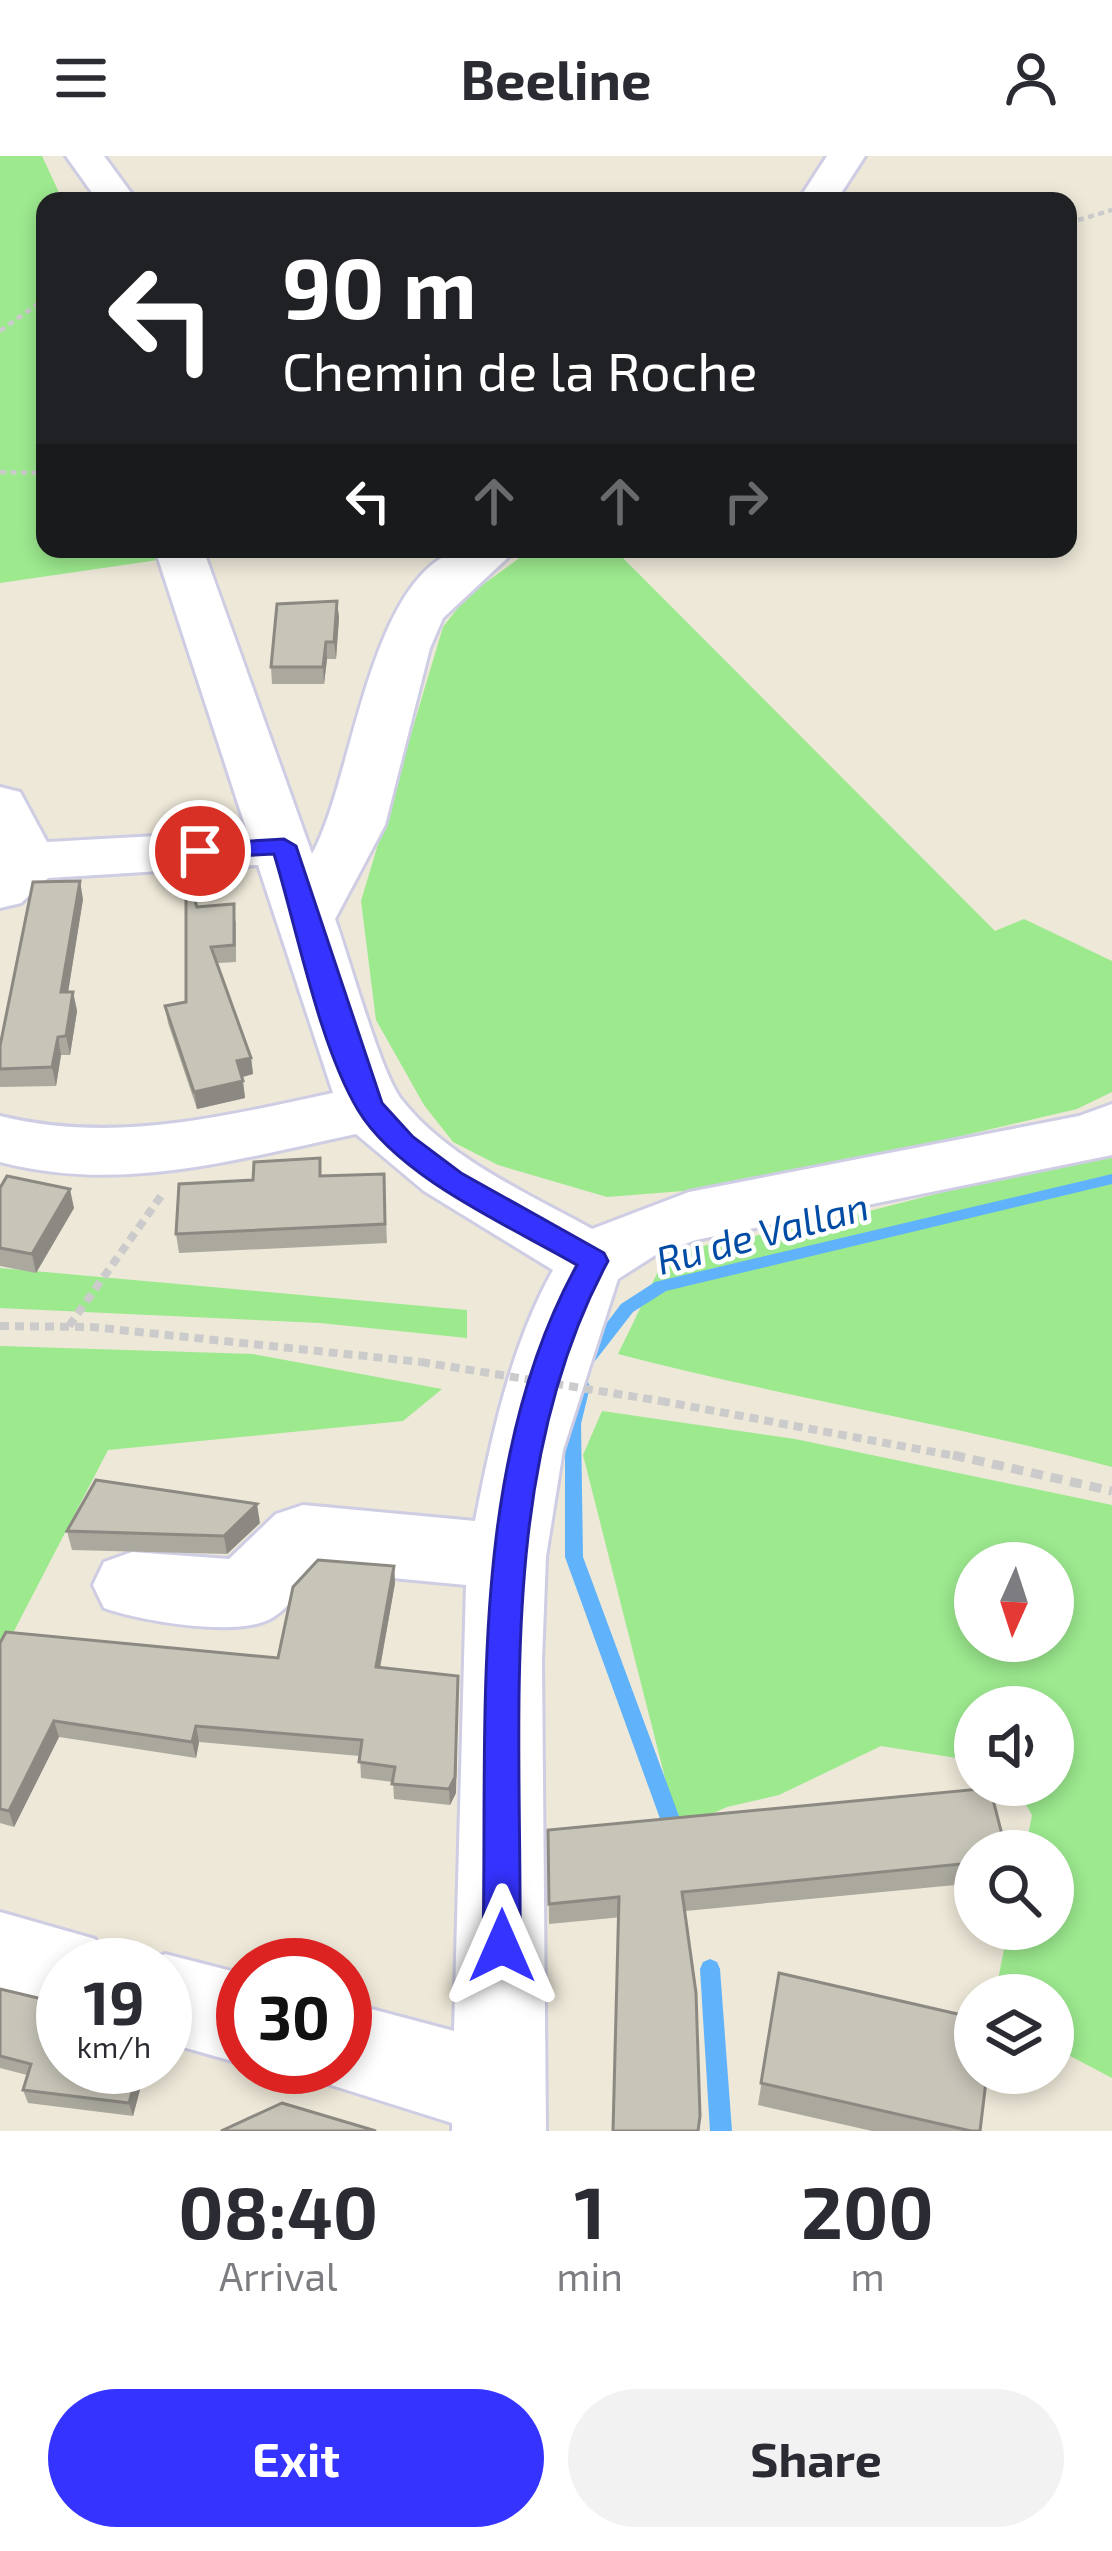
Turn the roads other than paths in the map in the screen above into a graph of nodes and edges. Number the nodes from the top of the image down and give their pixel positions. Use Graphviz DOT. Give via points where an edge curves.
graph roads {
  1 [pos="86,156"];
  2 [pos="846,156"];
  3 [pos="112,192"];
  4 [pos="823,192"];
  5 [pos="182,558"];
  6 [pos="481,558"];
  7 [pos="0,804"];
  8 [pos="284,846"];
  9 [pos="16,876"];
  10 [pos="307,916"];
  11 [pos="370,1108"];
  12 [pos="1112,1127"];
  13 [pos="0,1139"];
  14 [pos="593,1261"];
  15 [pos="507,1557"];
  16 [pos="131,1585"];
  17 [pos="0,1955"];
  18 [pos="36,1964"];
  19 [pos="372,2058"];
  20 [pos="500,2110"];
  1 -- 3 [label="street"];
  2 -- 4 [label="street"];
  5 -- 8 [label="street"];
  6 -- 10 [label="street" via="419,614 357,826"];
  7 -- 9 [label="street" via="16,842"];
  8 -- 9 [label="street"];
  8 -- 10 [label="street"];
  10 -- 11 [label="street"];
  11 -- 13 [label="street" via="140,1152 77,1153"];
  11 -- 14 [label="street" via="452,1180"];
  12 -- 14 [label="street" via="689,1217 633,1235"];
  14 -- 15 [label="street" via="572,1300 526,1450"];
  15 -- 16 [label="street" via="303,1537 245,1594"];
  15 -- 20 [label="street"];
  17 -- 18 [label="street"];
  19 -- 20 [label="street"];
}
